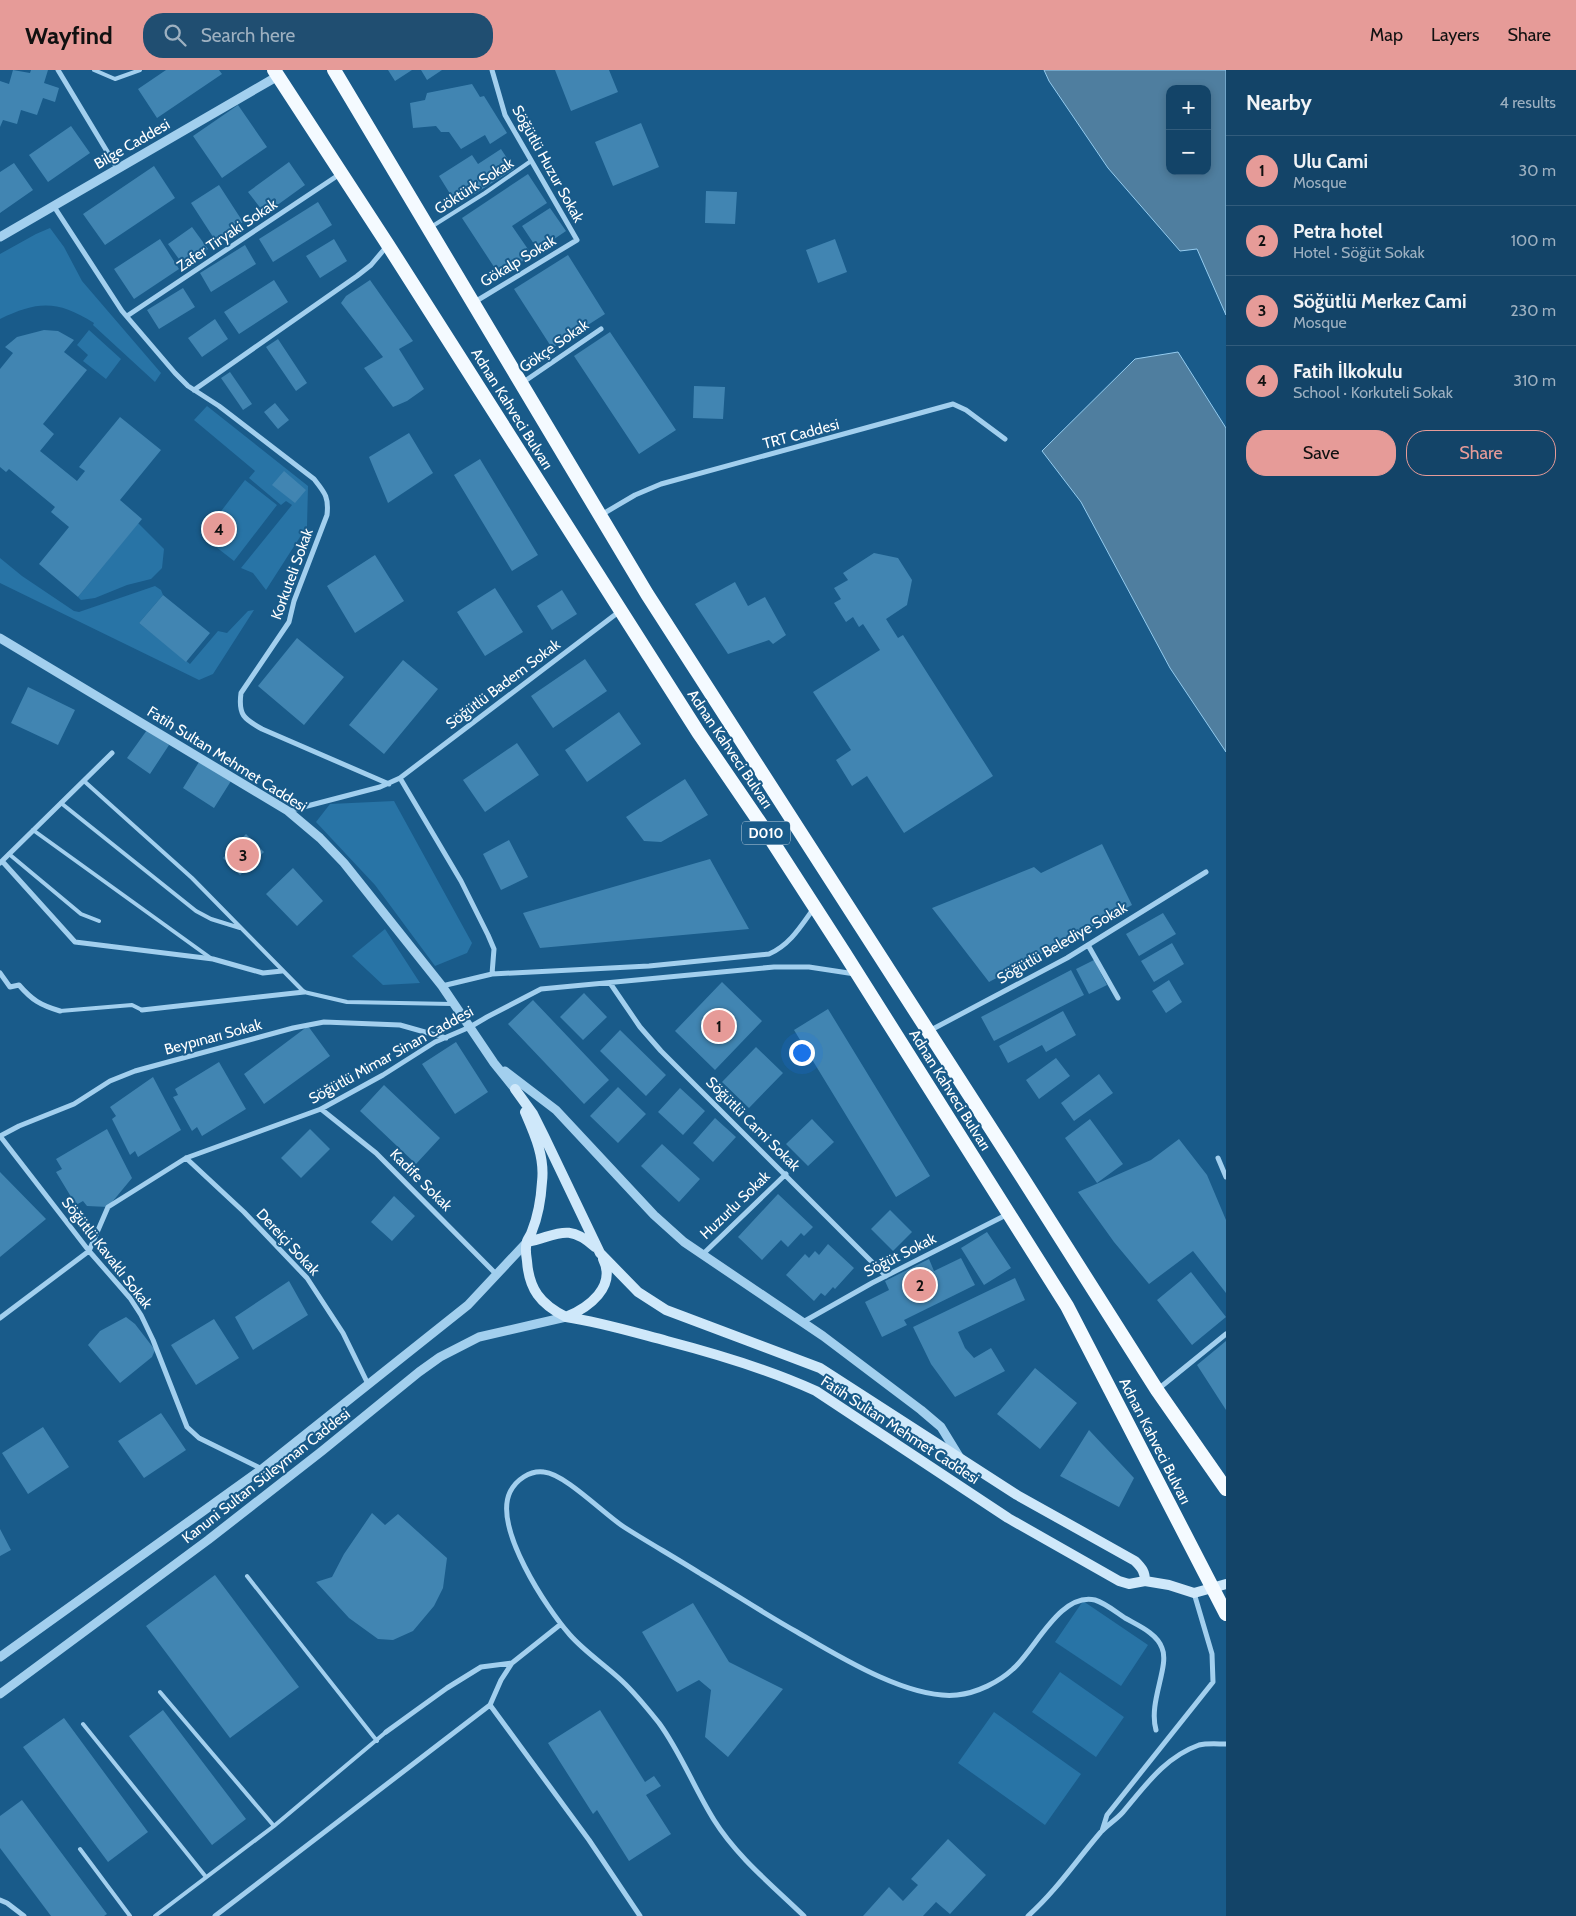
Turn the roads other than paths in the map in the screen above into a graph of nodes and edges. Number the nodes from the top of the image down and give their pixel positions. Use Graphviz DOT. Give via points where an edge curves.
graph roads {
  1 [pos="58,70"];
  2 [pos="94,70"];
  3 [pos="140,70"];
  4 [pos="334,70"];
  5 [pos="494,71"];
  6 [pos="276,73"];
  7 [pos="531,161"];
  8 [pos="117,168"];
  9 [pos="341,173"];
  10 [pos="53,205"];
  11 [pos="429,229"];
  12 [pos="0,237"];
  13 [pos="577,240"];
  14 [pos="388,245"];
  15 [pos="473,303"];
  16 [pos="127,316"];
  17 [pos="601,329"];
  18 [pos="522,384"];
  19 [pos="194,390"];
  20 [pos="1005,439"];
  21 [pos="600,515"];
  22 [pos="621,611"];
  23 [pos="0,638"];
  24 [pos="112,753"];
  25 [pos="400,778"];
  26 [pos="84,781"];
  27 [pos="389,784"];
  28 [pos="61,803"];
  29 [pos="288,811"];
  30 [pos="33,830"];
  31 [pos="9,854"];
  32 [pos="1,862"];
  33 [pos="1206,872"];
  34 [pos="815,908"];
  35 [pos="98,921"];
  36 [pos="240,928"];
  37 [pos="1088,945"];
  38 [pos="213,959"];
  39 [pos="282,971"];
  40 [pos="0,973"];
  41 [pos="492,974"];
  42 [pos="858,975"];
  43 [pos="610,983"];
  44 [pos="442,986"];
  45 [pos="304,992"];
  46 [pos="1118,998"];
  47 [pos="454,1004"];
  48 [pos="142,1010"];
  49 [pos="60,1011"];
  50 [pos="470,1027"];
  51 [pos="929,1032"];
  52 [pos="446,1038"];
  53 [pos="494,1063"];
  54 [pos="515,1088"];
  55 [pos="321,1110"];
  56 [pos="0,1136"];
  57 [pos="186,1158"];
  58 [pos="1218,1158"];
  59 [pos="786,1174"];
  60 [pos="1226,1177"];
  61 [pos="1009,1214"];
  62 [pos="526,1242"];
  63 [pos="89,1251"];
  64 [pos="600,1253"];
  65 [pos="702,1255"];
  66 [pos="496,1274"];
  67 [pos="886,1276"];
  68 [pos="566,1317"];
  69 [pos="0,1318"];
  70 [pos="803,1322"];
  71 [pos="1226,1334"];
  72 [pos="368,1384"];
  73 [pos="1157,1390"];
  74 [pos="960,1458"];
  75 [pos="262,1469"];
  76 [pos="1226,1489"];
  77 [pos="247,1576"];
  78 [pos="1145,1581"];
  79 [pos="1226,1584"];
  80 [pos="1212,1589"];
  81 [pos="1194,1593"];
  82 [pos="1226,1614"];
  83 [pos="561,1624"];
  84 [pos="0,1657"];
  85 [pos="512,1663"];
  86 [pos="160,1692"];
  87 [pos="0,1694"];
  88 [pos="490,1704"];
  89 [pos="83,1724"];
  90 [pos="1156,1730"];
  91 [pos="386,1732"];
  92 [pos="377,1740"];
  93 [pos="1226,1744"];
  94 [pos="274,1826"];
  95 [pos="1102,1831"];
  96 [pos="80,1848"];
  97 [pos="206,1877"];
  98 [pos="0,1900"];
  99 [pos="24,1916"];
  100 [pos="130,1916"];
  101 [pos="156,1916"];
  102 [pos="215,1916"];
  103 [pos="640,1916"];
  104 [pos="804,1916"];
  105 [pos="1028,1916"];
  1 -- 8 [label="street"];
  2 -- 3 [label="lane" via="115,79"];
  4 -- 11 [label="highway, Adnan Kahveci Bulvarı / D010"];
  5 -- 7 [label="street, Söğütlü Huzur Sokak" via="505,115"];
  6 -- 8 [label="street, Bilge Caddesi"];
  6 -- 9 [label="highway, Adnan Kahveci Bulvarı / D010"];
  7 -- 11 [label="lane, Göktürk Sokak"];
  7 -- 13 [label="street, Söğütlü Huzur Sokak"];
  8 -- 10 [label="street, Bilge Caddesi"];
  9 -- 14 [label="highway, Adnan Kahveci Bulvarı / D010"];
  9 -- 16 [label="street, Zafer Tiryaki Sokak"];
  10 -- 12 [label="street, Bilge Caddesi"];
  10 -- 16 [label="street, Korkuteli Sokak"];
  11 -- 15 [label="highway, Adnan Kahveci Bulvarı / D010"];
  13 -- 15 [label="street, Gökalp Sokak"];
  14 -- 19 [label="street" via="357,276"];
  14 -- 22 [label="highway, Adnan Kahveci Bulvarı / D010"];
  15 -- 18 [label="highway, Adnan Kahveci Bulvarı / D010"];
  16 -- 19 [label="street, Korkuteli Sokak" via="175,373"];
  17 -- 18 [label="street, Gökçe Sokak"];
  18 -- 21 [label="highway, Adnan Kahveci Bulvarı / D010"];
  19 -- 27 [label="street, Korkuteli Sokak" via="314,479 325,492 328,502 327,515 289,622 241,693 241,713 248,722 262,729"];
  20 -- 21 [label="street, TRT Caddesi" via="953,404 661,484"];
  21 -- 51 [label="highway, Adnan Kahveci Bulvarı / D010" via="647,594"];
  22 -- 25 [label="street, Söğütlü Badem Sokak"];
  22 -- 34 [label="highway, Adnan Kahveci Bulvarı / D010"];
  23 -- 29 [label="street, Fatih Sultan Mehmet Caddesi"];
  24 -- 26 [label="street"];
  25 -- 27 [label="street, Söğütlü Badem Sokak"];
  25 -- 41 [label="street" via="461,881 488,935 494,949"];
  26 -- 28 [label="street"];
  26 -- 36 [label="lane" via="192,878"];
  27 -- 29 [label="street, Söğütlü Badem Sokak"];
  28 -- 30 [label="street"];
  28 -- 36 [label="lane" via="196,911"];
  29 -- 44 [label="street, Fatih Sultan Mehmet Caddesi" via="344,863"];
  30 -- 31 [label="street"];
  30 -- 38 [label="lane"];
  31 -- 32 [label="street"];
  31 -- 35 [label="lane" via="81,914"];
  32 -- 38 [label="street" via="75,942"];
  33 -- 37 [label="street, Söğütlü Belediye Sokak"];
  34 -- 41 [label="street, Söğütlü Mimar Sinan Caddesi" via="782,949 769,954 649,966"];
  34 -- 42 [label="highway, Adnan Kahveci Bulvarı / D010"];
  36 -- 39 [label="lane"];
  37 -- 46 [label="street"];
  37 -- 51 [label="street, Söğütlü Belediye Sokak"];
  38 -- 39 [label="street" via="263,973"];
  39 -- 45 [label="lane"];
  40 -- 49 [label="street" via="10,987 19,985 40,1005"];
  41 -- 44 [label="street, Söğütlü Mimar Sinan Caddesi"];
  42 -- 43 [label="street, Söğütlü Mimar Sinan Caddesi" via="809,967 774,967"];
  42 -- 61 [label="highway, Adnan Kahveci Bulvarı / D010"];
  43 -- 50 [label="street, Söğütlü Mimar Sinan Caddesi" via="541,989"];
  43 -- 59 [label="street, Söğütlü Cami Sokak" via="640,1027 661,1050"];
  44 -- 47 [label="street, Fatih Sultan Mehmet Caddesi"];
  45 -- 47 [label="lane" via="347,1002"];
  45 -- 48 [label="street"];
  47 -- 50 [label="street, Fatih Sultan Mehmet Caddesi"];
  48 -- 49 [label="lane" via="132,1005"];
  50 -- 52 [label="street, Söğütlü Mimar Sinan Caddesi"];
  50 -- 53 [label="street, Fatih Sultan Mehmet Caddesi"];
  51 -- 73 [label="highway, Adnan Kahveci Bulvarı / D010"];
  52 -- 55 [label="street, Söğütlü Mimar Sinan Caddesi"];
  52 -- 56 [label="street, Beypınarı Sokak" via="400,1025 372,1023 324,1022 293,1028 135,1071 74,1104"];
  53 -- 54 [label="street, Fatih Sultan Mehmet Caddesi"];
  53 -- 65 [label="street, Fatih Sultan Mehmet Caddesi" via="556,1110 654,1215"];
  54 -- 62 [label="main road, Fatih Sultan Mehmet Caddesi" via="536,1138 543,1166 539,1208"];
  54 -- 64 [label="main road, Fatih Sultan Mehmet Caddesi" via="533,1114"];
  55 -- 57 [label="street, Söğütlü Mimar Sinan Caddesi"];
  55 -- 66 [label="street, Kadife Sokak" via="376,1153"];
  56 -- 63 [label="street, Söğütlü Kavaklı Sokak"];
  57 -- 63 [label="street, Söğütlü Mimar Sinan Caddesi" via="108,1207"];
  57 -- 72 [label="street, Dereiçi Sokak" via="307,1278 343,1333"];
  58 -- 60 [label="street"];
  59 -- 65 [label="street, Huzurlu Sokak"];
  59 -- 67 [label="street, Söğütlü Cami Sokak"];
  61 -- 67 [label="street, Söğüt Sokak"];
  61 -- 80 [label="highway, Adnan Kahveci Bulvarı / D010" via="1067,1306"];
  62 -- 64 [label="main road, Fatih Sultan Mehmet Caddesi" via="560,1232 572,1233 585,1239"];
  62 -- 66 [label="street, Kanuni Sultan Süleyman Caddesi"];
  62 -- 68 [label="main road, Fatih Sultan Mehmet Caddesi" via="527,1265 534,1291 548,1306"];
  63 -- 69 [label="street, Söğütlü Mimar Sinan Caddesi"];
  63 -- 75 [label="street, Söğütlü Kavaklı Sokak" via="141,1314 187,1427 199,1438"];
  64 -- 68 [label="main road, Fatih Sultan Mehmet Caddesi" via="606,1265 604,1286 589,1305"];
  64 -- 74 [label="main road, Fatih Sultan Mehmet Caddesi" via="638,1292 666,1310 820,1368"];
  65 -- 70 [label="street, Fatih Sultan Mehmet Caddesi"];
  66 -- 72 [label="street, Kanuni Sultan Süleyman Caddesi" via="468,1305"];
  67 -- 70 [label="street, Söğüt Sokak"];
  68 -- 78 [label="main road, Fatih Sultan Mehmet Caddesi" via="594,1321 702,1350 793,1380 828,1398 1008,1518 1085,1562 1119,1581 1129,1584"];
  68 -- 87 [label="street, Kanuni Sultan Süleyman Caddesi" via="480,1337 440,1357 208,1540"];
  70 -- 74 [label="street, Fatih Sultan Mehmet Caddesi" via="941,1427"];
  71 -- 73 [label="street"];
  72 -- 75 [label="street, Kanuni Sultan Süleyman Caddesi"];
  73 -- 76 [label="highway, Adnan Kahveci Bulvarı / D010"];
  74 -- 78 [label="main road, Fatih Sultan Mehmet Caddesi" via="1017,1495 1135,1561 1142,1568"];
  75 -- 84 [label="street, Kanuni Sultan Süleyman Caddesi"];
  77 -- 92 [label="lane"];
  78 -- 81 [label="main road, Fatih Sultan Mehmet Caddesi" via="1169,1584"];
  79 -- 80 [label="main road"];
  80 -- 81 [label="main road"];
  80 -- 82 [label="highway, Adnan Kahveci Bulvarı / D010"];
  81 -- 95 [label="street" via="1212,1654 1212,1682 1107,1815"];
  83 -- 85 [label="street"];
  83 -- 90 [label="street" via="521,1558 506,1507 513,1486 521,1478 543,1471 558,1477 624,1526 795,1631 856,1665 905,1687 930,1693 957,1695 996,1682 1012,1671 1072,1603 1096,1600 1146,1630 1163,1648 1164,1660 1154,1709"];
  83 -- 104 [label="street" via="585,1650 624,1682 647,1709 677,1751 713,1819 728,1840"];
  85 -- 88 [label="street"];
  85 -- 91 [label="street" via="481,1667"];
  86 -- 94 [label="lane"];
  88 -- 102 [label="street"];
  88 -- 103 [label="street"];
  89 -- 97 [label="lane"];
  91 -- 92 [label="lane"];
  92 -- 94 [label="lane"];
  93 -- 95 [label="street" via="1200,1745 1174,1758 1154,1774 1115,1821"];
  94 -- 97 [label="lane"];
  95 -- 105 [label="street"];
  96 -- 100 [label="lane"];
  97 -- 101 [label="lane"];
  98 -- 99 [label="street"];
}
